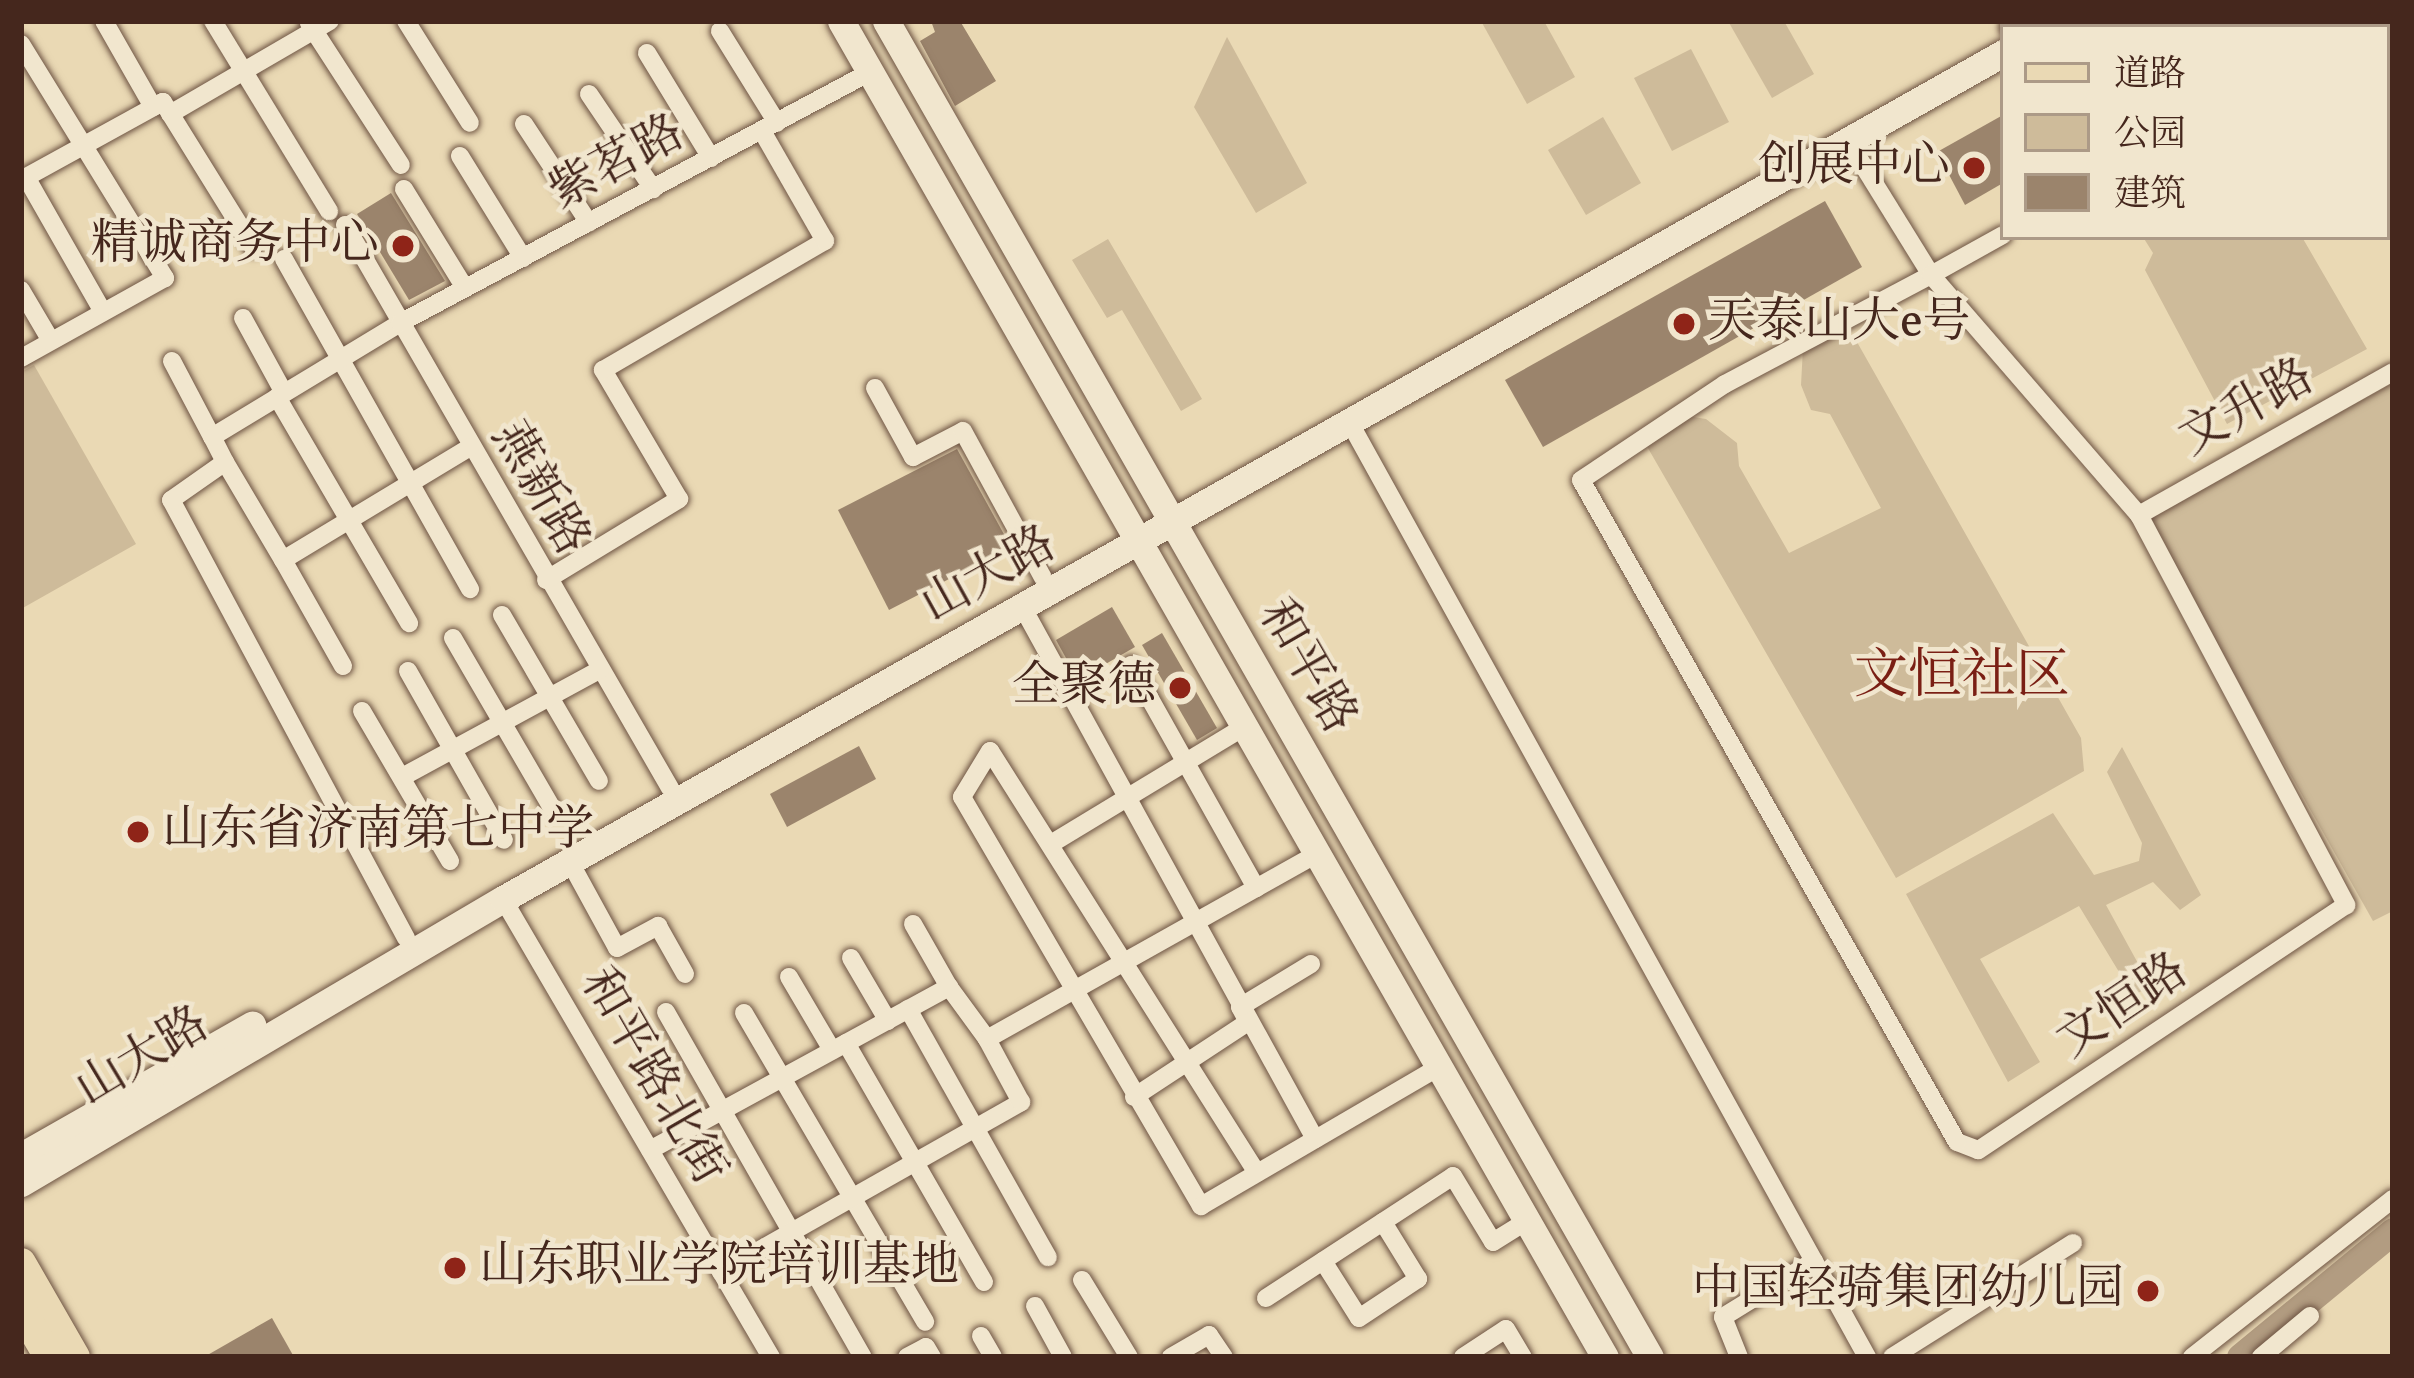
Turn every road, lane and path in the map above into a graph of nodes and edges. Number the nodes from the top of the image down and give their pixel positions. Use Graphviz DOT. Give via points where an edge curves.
graph roads {
  1 [pos="104,21"];
  2 [pos="213,21"];
  3 [pos="406,21"];
  4 [pos="841,21"];
  5 [pos="889,23"];
  6 [pos="318,24"];
  7 [pos="720,31"];
  8 [pos="2000,35"];
  9 [pos="21,44"];
  10 [pos="647,53"];
  11 [pos="2000,55"];
  12 [pos="244,71"];
  13 [pos="870,72"];
  14 [pos="589,94"];
  15 [pos="162,111"];
  16 [pos="470,123"];
  17 [pos="524,124"];
  18 [pos="769,127"];
  19 [pos="1848,141"];
  20 [pos="88,143"];
  21 [pos="460,156"];
  22 [pos="712,158"];
  23 [pos="401,165"];
  24 [pos="23,178"];
  25 [pos="404,189"];
  26 [pos="653,189"];
  27 [pos="589,223"];
  28 [pos="2000,237"];
  29 [pos="253,247"];
  30 [pos="523,257"];
  31 [pos="284,259"];
  32 [pos="1931,275"];
  33 [pos="465,288"];
  34 [pos="21,290"];
  35 [pos="103,312"];
  36 [pos="244,318"];
  37 [pos="400,322"];
  38 [pos="51,341"];
  39 [pos="21,358"];
  40 [pos="340,359"];
  41 [pos="172,361"];
  42 [pos="2393,372"];
  43 [pos="875,388"];
  44 [pos="280,395"];
  45 [pos="1350,423"];
  46 [pos="212,436"];
  47 [pos="470,447"];
  48 [pos="225,462"];
  49 [pos="411,483"];
  50 [pos="1169,515"];
  51 [pos="2138,515"];
  52 [pos="349,520"];
  53 [pos="1136,535"];
  54 [pos="283,560"];
  55 [pos="1043,578"];
  56 [pos="546,580"];
  57 [pos="470,589"];
  58 [pos="1023,608"];
  59 [pos="502,615"];
  60 [pos="409,623"];
  61 [pos="453,638"];
  62 [pos="1131,665"];
  63 [pos="343,667"];
  64 [pos="601,669"];
  65 [pos="408,671"];
  66 [pos="549,697"];
  67 [pos="362,711"];
  68 [pos="502,723"];
  69 [pos="1244,727"];
  70 [pos="454,749"];
  71 [pos="1186,764"];
  72 [pos="404,776"];
  73 [pos="599,781"];
  74 [pos="670,788"];
  75 [pos="1123,802"];
  76 [pos="552,808"];
  77 [pos="504,840"];
  78 [pos="1054,842"];
  79 [pos="1317,854"];
  80 [pos="450,861"];
  81 [pos="570,862"];
  82 [pos="1256,889"];
  83 [pos="503,899"];
  84 [pos="913,924"];
  85 [pos="1194,926"];
  86 [pos="406,938"];
  87 [pos="851,958"];
  88 [pos="1128,964"];
  89 [pos="1311,964"];
  90 [pos="686,974"];
  91 [pos="789,977"];
  92 [pos="949,987"];
  93 [pos="1073,997"];
  94 [pos="908,1009"];
  95 [pos="666,1012"];
  96 [pos="744,1012"];
  97 [pos="1244,1014"];
  98 [pos="888,1021"];
  99 [pos="987,1039"];
  100 [pos="839,1046"];
  101 [pos="1188,1062"];
  102 [pos="1439,1066"];
  103 [pos="782,1078"];
  104 [pos="1134,1097"];
  105 [pos="722,1111"];
  106 [pos="975,1130"];
  107 [pos="1315,1139"];
  108 [pos="650,1150"];
  109 [pos="21,1156"];
  110 [pos="916,1163"];
  111 [pos="1257,1173"];
  112 [pos="21,1183"];
  113 [pos="854,1197"];
  114 [pos="2393,1199"];
  115 [pos="1527,1221"];
  116 [pos="1383,1222"];
  117 [pos="792,1232"];
  118 [pos="2073,1243"];
  119 [pos="1048,1257"];
  120 [pos="1323,1261"];
  121 [pos="1814,1261"];
  122 [pos="21,1263"];
  123 [pos="721,1272"];
  124 [pos="1082,1280"];
  125 [pos="984,1282"];
  126 [pos="1266,1298"];
  127 [pos="1035,1306"];
  128 [pos="21,1309"];
  129 [pos="2310,1316"];
  130 [pos="925,1322"];
  131 [pos="981,1336"];
  132 [pos="62,1349"];
  133 [pos="2206,1353"];
  134 [pos="771,1357"];
  135 [pos="863,1357"];
  136 [pos="907,1357"];
  137 [pos="932,1357"];
  138 [pos="993,1357"];
  139 [pos="1063,1357"];
  140 [pos="1129,1357"];
  141 [pos="1171,1357"];
  142 [pos="1223,1357"];
  143 [pos="1463,1357"];
  144 [pos="1523,1357"];
  145 [pos="1605,1357"];
  146 [pos="1650,1357"];
  147 [pos="1739,1357"];
  148 [pos="1867,1357"];
  149 [pos="1892,1357"];
  150 [pos="2260,1357"];
  1 -- 15 [label="street"];
  2 -- 12 [label="street, 燕新路"];
  3 -- 16 [label="street"];
  4 -- 13 [label="main road, 和平路"];
  5 -- 50 [label="main road, 和平路"];
  6 -- 12 [label="street"];
  6 -- 23 [label="street"];
  7 -- 18 [label="street"];
  8 -- 50 [label="main road, 山大路"];
  9 -- 20 [label="street"];
  10 -- 22 [label="street"];
  11 -- 19 [label="main road, 山大路"];
  12 -- 15 [label="street"];
  12 -- 37 [label="street, 燕新路"];
  13 -- 18 [label="street, 紫茗路"];
  13 -- 53 [label="main road, 和平路"];
  14 -- 26 [label="street"];
  15 -- 20 [label="street"];
  15 -- 29 [label="street"];
  17 -- 27 [label="street"];
  18 -- 22 [label="street, 紫茗路"];
  18 -- 56 [label="street" via="825,241 603,370 679,500"];
  19 -- 32 [label="street, 文恒路"];
  19 -- 45 [label="main road, 山大路"];
  20 -- 24 [label="street"];
  20 -- 35 [label="street" via="165,278"];
  21 -- 30 [label="street"];
  22 -- 26 [label="street, 紫茗路"];
  24 -- 35 [label="street"];
  25 -- 33 [label="street"];
  26 -- 27 [label="street, 紫茗路"];
  27 -- 30 [label="street, 紫茗路"];
  28 -- 32 [label="street"];
  30 -- 33 [label="street, 紫茗路"];
  31 -- 40 [label="street"];
  32 -- 51 [label="street, 文恒路"];
  32 -- 51 [label="street, 文恒路" via="1587,468 1587,498 1958,1142 1978,1150 2346,905"];
  33 -- 37 [label="street, 紫茗路"];
  34 -- 38 [label="street"];
  35 -- 38 [label="street"];
  36 -- 44 [label="street"];
  37 -- 40 [label="street, 紫茗路"];
  37 -- 47 [label="street, 燕新路"];
  38 -- 39 [label="street"];
  40 -- 44 [label="street, 紫茗路"];
  40 -- 49 [label="street"];
  41 -- 46 [label="street"];
  42 -- 51 [label="street, 文升路"];
  43 -- 55 [label="street" via="914,457 963,431"];
  44 -- 46 [label="street, 紫茗路"];
  44 -- 52 [label="street"];
  45 -- 50 [label="main road, 山大路"];
  45 -- 121 [label="street"];
  46 -- 48 [label="street"];
  47 -- 49 [label="street"];
  47 -- 56 [label="street, 燕新路"];
  48 -- 54 [label="street"];
  48 -- 86 [label="street" via="171,500"];
  49 -- 52 [label="street"];
  49 -- 57 [label="street"];
  50 -- 53 [label="main road, 山大路"];
  50 -- 146 [label="main road, 和平路"];
  52 -- 54 [label="street"];
  52 -- 60 [label="street"];
  53 -- 55 [label="main road, 山大路"];
  53 -- 58 [label="main road, 山大路"];
  53 -- 69 [label="main road, 和平路"];
  54 -- 63 [label="street"];
  55 -- 74 [label="main road, 山大路"];
  56 -- 64 [label="street, 燕新路"];
  58 -- 75 [label="street"];
  58 -- 81 [label="main road, 山大路"];
  59 -- 66 [label="street"];
  61 -- 68 [label="street"];
  62 -- 71 [label="street"];
  64 -- 66 [label="street"];
  64 -- 74 [label="street, 燕新路"];
  65 -- 70 [label="street"];
  66 -- 68 [label="street"];
  66 -- 73 [label="street"];
  67 -- 72 [label="street"];
  68 -- 70 [label="street"];
  68 -- 76 [label="street"];
  69 -- 71 [label="street"];
  69 -- 79 [label="main road, 和平路"];
  70 -- 72 [label="street"];
  70 -- 77 [label="street"];
  71 -- 75 [label="street"];
  71 -- 82 [label="street"];
  72 -- 80 [label="street"];
  74 -- 86 [label="main road, 山大路"];
  75 -- 78 [label="street"];
  75 -- 85 [label="street"];
  78 -- 88 [label="street"];
  78 -- 93 [label="street" via="990,751 962,797"];
  79 -- 82 [label="street"];
  79 -- 102 [label="main road, 和平路"];
  81 -- 83 [label="main road, 山大路"];
  81 -- 90 [label="street" via="617,948 658,926"];
  82 -- 85 [label="street"];
  83 -- 108 [label="street, 和平路北街"];
  83 -- 112 [label="main road, 山大路"];
  84 -- 92 [label="street"];
  85 -- 88 [label="street"];
  85 -- 97 [label="street"];
  86 -- 109 [label="main road, 山大路"];
  87 -- 98 [label="street"];
  88 -- 93 [label="street"];
  88 -- 101 [label="street"];
  89 -- 97 [label="street"];
  91 -- 100 [label="street"];
  92 -- 94 [label="street"];
  92 -- 99 [label="street"];
  93 -- 99 [label="street"];
  93 -- 104 [label="street"];
  94 -- 98 [label="street"];
  94 -- 106 [label="street"];
  95 -- 105 [label="street"];
  96 -- 103 [label="street"];
  97 -- 101 [label="street"];
  97 -- 107 [label="street"];
  98 -- 100 [label="street"];
  99 -- 106 [label="street" via="1021,1102"];
  100 -- 103 [label="street"];
  100 -- 110 [label="street"];
  101 -- 104 [label="street"];
  101 -- 111 [label="street"];
  102 -- 107 [label="street"];
  102 -- 115 [label="main road, 和平路"];
  103 -- 105 [label="street"];
  103 -- 113 [label="street"];
  104 -- 111 [label="street" via="1202,1206"];
  105 -- 108 [label="street"];
  105 -- 117 [label="street"];
  106 -- 110 [label="street"];
  106 -- 119 [label="street"];
  107 -- 111 [label="street"];
  108 -- 123 [label="street, 和平路北街"];
  110 -- 113 [label="street"];
  110 -- 125 [label="street"];
  113 -- 117 [label="street"];
  113 -- 130 [label="street"];
  114 -- 133 [label="street"];
  115 -- 116 [label="street" via="1493,1243 1453,1176"];
  115 -- 145 [label="main road, 和平路"];
  116 -- 120 [label="street"];
  116 -- 120 [label="street" via="1418,1279 1359,1318"];
  117 -- 123 [label="street"];
  117 -- 135 [label="street"];
  118 -- 149 [label="street"];
  120 -- 126 [label="street"];
  121 -- 147 [label="street" via="1723,1317"];
  121 -- 148 [label="street"];
  122 -- 132 [label="main road"];
  123 -- 134 [label="street, 和平路北街"];
  124 -- 140 [label="street"];
  127 -- 139 [label="street"];
  128 -- 132 [label="main road"];
  129 -- 150 [label="street"];
  131 -- 138 [label="street"];
  136 -- 137 [label="street" via="926,1347"];
  141 -- 142 [label="street" via="1209,1334"];
  143 -- 144 [label="street" via="1506,1329"];
}
